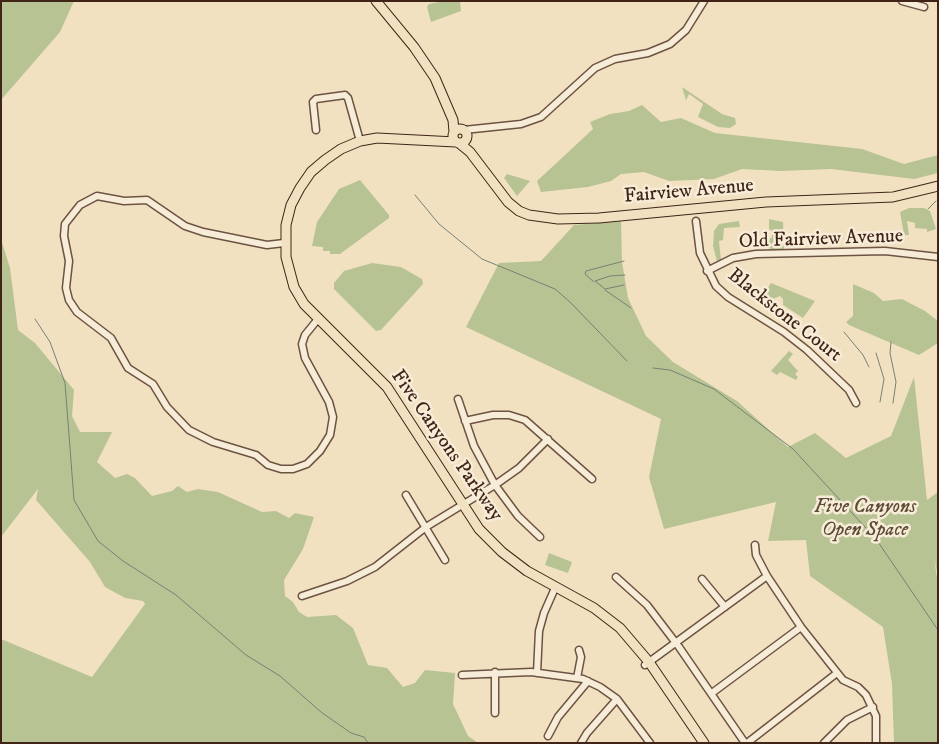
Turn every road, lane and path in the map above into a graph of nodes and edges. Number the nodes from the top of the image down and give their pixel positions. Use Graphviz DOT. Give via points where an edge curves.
graph roads {
  1 [pos="376,1"];
  2 [pos="704,1"];
  3 [pos="902,1"];
  4 [pos="924,7"];
  5 [pos="316,130"];
  6 [pos="460,136"];
  7 [pos="360,141"];
  8 [pos="938,186"];
  9 [pos="696,221"];
  10 [pos="284,243"];
  11 [pos="938,256"];
  12 [pos="707,271"];
  13 [pos="318,319"];
  14 [pos="458,399"];
  15 [pos="856,402"];
  16 [pos="465,422"];
  17 [pos="548,438"];
  18 [pos="592,479"];
  19 [pos="495,485"];
  20 [pos="406,495"];
  21 [pos="461,506"];
  22 [pos="426,527"];
  23 [pos="540,537"];
  24 [pos="755,546"];
  25 [pos="445,560"];
  26 [pos="767,576"];
  27 [pos="616,577"];
  28 [pos="702,579"];
  29 [pos="554,589"];
  30 [pos="302,596"];
  31 [pos="725,607"];
  32 [pos="801,627"];
  33 [pos="676,643"];
  34 [pos="579,650"];
  35 [pos="647,664"];
  36 [pos="495,672"];
  37 [pos="837,672"];
  38 [pos="536,673"];
  39 [pos="462,675"];
  40 [pos="577,678"];
  41 [pos="588,681"];
  42 [pos="712,693"];
  43 [pos="617,699"];
  44 [pos="873,707"];
  45 [pos="496,713"];
  46 [pos="548,736"];
  47 [pos="581,743"];
  48 [pos="650,743"];
  49 [pos="700,743"];
  50 [pos="704,743"];
  51 [pos="746,743"];
  52 [pos="824,743"];
  53 [pos="876,743"];
  1 -- 6 [label="main road" via="435,78"];
  2 -- 6 [label="street" via="686,30 670,44 595,68 541,116 521,124 478,129"];
  3 -- 4 [label="street"];
  5 -- 7 [label="street" via="313,102 345,95"];
  6 -- 7 [label="main road, Five Canyons Parkway" via="436,140 387,137"];
  6 -- 8 [label="main road, Fairview Avenue" via="508,202 518,211 540,218 599,218 766,202 892,197"];
  7 -- 10 [label="main road, Five Canyons Parkway" via="340,149 311,172 291,205"];
  9 -- 12 [label="street, Blackstone Court" via="700,253"];
  10 -- 13 [label="main road, Five Canyons Parkway" via="294,287"];
  10 -- 13 [label="street" via="267,245 203,232 184,226 146,200 124,201 97,196 80,205 66,224 64,236 69,261 66,288 77,312 111,338 128,368 153,384 167,407 188,430 213,442 256,455 281,470 307,464 330,435 333,417 329,402 305,358 302,344"];
  11 -- 12 [label="street, Old Fairview Avenue" via="885,251 756,254 733,258"];
  12 -- 15 [label="street, Blackstone Court" via="728,297 807,350 849,390"];
  13 -- 21 [label="main road, Five Canyons Parkway" via="372,373"];
  14 -- 16 [label="street"];
  16 -- 17 [label="street" via="493,415 509,415 525,420"];
  16 -- 19 [label="street"];
  17 -- 18 [label="street"];
  17 -- 19 [label="street" via="519,468"];
  19 -- 21 [label="street"];
  19 -- 23 [label="street" via="518,516"];
  20 -- 22 [label="street"];
  21 -- 22 [label="street"];
  21 -- 29 [label="main road, Five Canyons Parkway" via="476,531 500,557 527,577"];
  22 -- 25 [label="street"];
  22 -- 30 [label="street" via="375,567 347,581"];
  24 -- 26 [label="street"];
  26 -- 31 [label="street"];
  26 -- 32 [label="street"];
  27 -- 33 [label="street" via="647,605"];
  28 -- 31 [label="street"];
  29 -- 35 [label="main road, Five Canyons Parkway" via="608,618"];
  29 -- 38 [label="street" via="539,631"];
  31 -- 33 [label="street"];
  32 -- 37 [label="street"];
  32 -- 42 [label="street"];
  33 -- 35 [label="street"];
  33 -- 42 [label="street"];
  34 -- 40 [label="street"];
  35 -- 49 [label="main road, Five Canyons Parkway"];
  35 -- 50 [label="main road, Five Canyons Parkway"];
  36 -- 38 [label="street"];
  36 -- 39 [label="street"];
  36 -- 45 [label="street"];
  37 -- 44 [label="street" via="843,680 858,687"];
  37 -- 51 [label="street"];
  38 -- 40 [label="street"];
  40 -- 41 [label="street"];
  41 -- 43 [label="street"];
  41 -- 46 [label="street" via="558,717"];
  42 -- 51 [label="street"];
  43 -- 47 [label="street"];
  43 -- 48 [label="street"];
  44 -- 52 [label="street" via="847,720"];
  44 -- 53 [label="street"];
}
